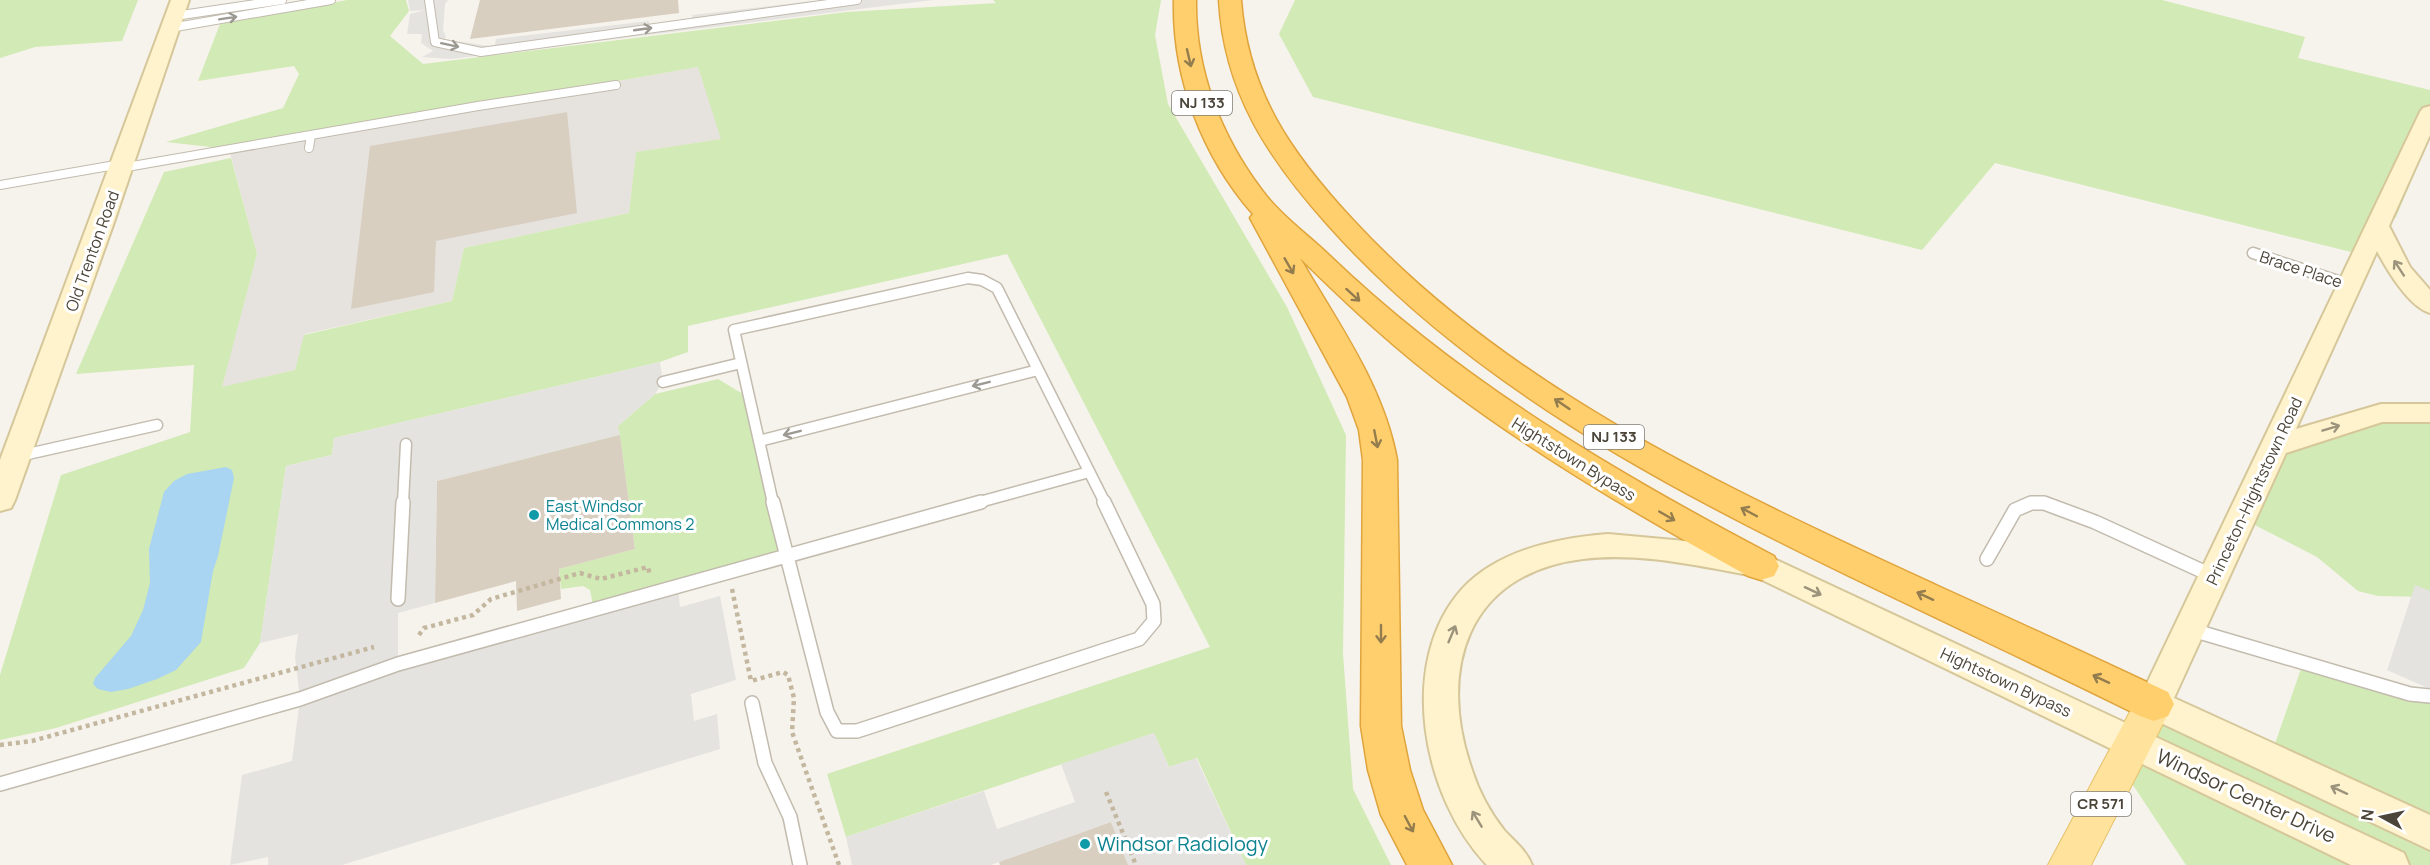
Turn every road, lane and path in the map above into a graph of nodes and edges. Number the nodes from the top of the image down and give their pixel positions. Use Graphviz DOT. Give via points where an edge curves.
graph roads {
  1 [pos="282,0"];
  2 [pos="331,0"];
  3 [pos="429,0"];
  4 [pos="857,0"];
  5 [pos="1185,0"];
  6 [pos="1230,0"];
  7 [pos="175,14"];
  8 [pos="615,86"];
  9 [pos="2430,112"];
  10 [pos="311,135"];
  11 [pos="309,148"];
  12 [pos="122,166"];
  13 [pos="0,185"];
  14 [pos="1252,195"];
  15 [pos="2377,226"];
  16 [pos="2253,254"];
  17 [pos="2350,285"];
  18 [pos="2430,305"];
  19 [pos="741,363"];
  20 [pos="1038,370"];
  21 [pos="663,382"];
  22 [pos="2430,413"];
  23 [pos="157,425"];
  24 [pos="759,441"];
  25 [pos="406,444"];
  26 [pos="2275,446"];
  27 [pos="16,457"];
  28 [pos="1089,472"];
  29 [pos="0,500"];
  30 [pos="785,556"];
  31 [pos="1987,559"];
  32 [pos="1761,566"];
  33 [pos="729,572"];
  34 [pos="661,573"];
  35 [pos="2214,576"];
  36 [pos="398,599"];
  37 [pos="2189,629"];
  38 [pos="419,635"];
  39 [pos="374,647"];
  40 [pos="2430,696"];
  41 [pos="752,703"];
  42 [pos="2154,704"];
  43 [pos="2134,743"];
  44 [pos="0,745"];
  45 [pos="0,784"];
  46 [pos="1106,792"];
  47 [pos="2430,833"];
  48 [pos="800,865"];
  49 [pos="839,865"];
  50 [pos="1136,865"];
  51 [pos="1430,865"];
  52 [pos="1513,865"];
  53 [pos="2068,865"];
  54 [pos="2390,865"];
  1 -- 7 [label="lane"];
  7 -- 2 [label="lane, one-way"];
  3 -- 4 [label="lane, one-way" via="435,42 481,52"];
  5 -- 14 [label="highway, Hightstown Bypass / NJ 133, one-way" via="1183,23 1203,107"];
  42 -- 6 [label="highway, NJ 133, one-way" via="1753,514 1666,468 1581,417 1458,331 1366,251 1294,169 1254,103 1240,68 1230,21"];
  7 -- 12 [label="main road, Old Trenton Road"];
  8 -- 10 [label="lane"];
  9 -- 15 [label="main road, Princeton-Hightstown Road / CR 571"];
  10 -- 11 [label="lane"];
  10 -- 12 [label="lane"];
  12 -- 13 [label="lane"];
  12 -- 27 [label="main road, Old Trenton Road"];
  14 -- 32 [label="highway, Hightstown Bypass / NJ 133, one-way" via="1381,321 1500,412 1583,467"];
  14 -- 51 [label="highway, one-way" via="1363,397 1375,430 1380,460 1381,726 1403,815"];
  15 -- 17 [label="main road, Princeton-Hightstown Road / CR 571"];
  18 -- 15 [label="main road, one-way" via="2399,270"];
  16 -- 17 [label="lane, Brace Place"];
  17 -- 26 [label="main road, Princeton-Hightstown Road / CR 571"];
  19 -- 20 [label="lane" via="734,330 968,278 997,288"];
  19 -- 21 [label="lane"];
  19 -- 24 [label="lane"];
  20 -- 24 [label="lane, one-way"];
  20 -- 28 [label="lane"];
  26 -- 22 [label="main road, one-way" via="2381,413"];
  23 -- 27 [label="lane"];
  24 -- 30 [label="lane"];
  25 -- 36 [label="lane"];
  26 -- 35 [label="main road, Princeton-Hightstown Road / CR 571"];
  27 -- 29 [label="main road, Old Trenton Road"];
  28 -- 30 [label="lane"];
  28 -- 30 [label="lane" via="1153,604 1155,621 1139,639 857,732 837,731 827,712"];
  30 -- 33 [label="lane"];
  31 -- 35 [label="lane" via="2015,510 2031,503 2044,503"];
  32 -- 43 [label="main road, Hightstown Bypass / NJ 133, one-way"];
  52 -- 32 [label="main road, one-way" via="1488,838 1466,801 1450,763 1442,725 1442,662 1464,610 1482,590 1528,561 1588,546 1686,552"];
  33 -- 45 [label="lane" via="398,664 300,699"];
  33 -- 49 [label="path" via="751,681 783,672 788,675 794,698 792,732"];
  34 -- 38 [label="path" via="650,577 648,567 601,579 580,573 491,599 473,615 424,628"];
  35 -- 37 [label="main road, Princeton-Hightstown Road / CR 571"];
  37 -- 40 [label="lane" via="2410,694"];
  37 -- 42 [label="main road, Princeton-Hightstown Road / CR 571"];
  39 -- 44 [label="path" via="32,741"];
  41 -- 48 [label="lane" via="765,763 790,818"];
  42 -- 43 [label="main road, Princeton-Hightstown Road / CR 571"];
  47 -- 42 [label="main road, one-way"];
  43 -- 53 [label="main road, Princeton-Hightstown Road / CR 571"];
  43 -- 54 [label="main road, Windsor Center Drive"];
  46 -- 50 [label="path"];
}
